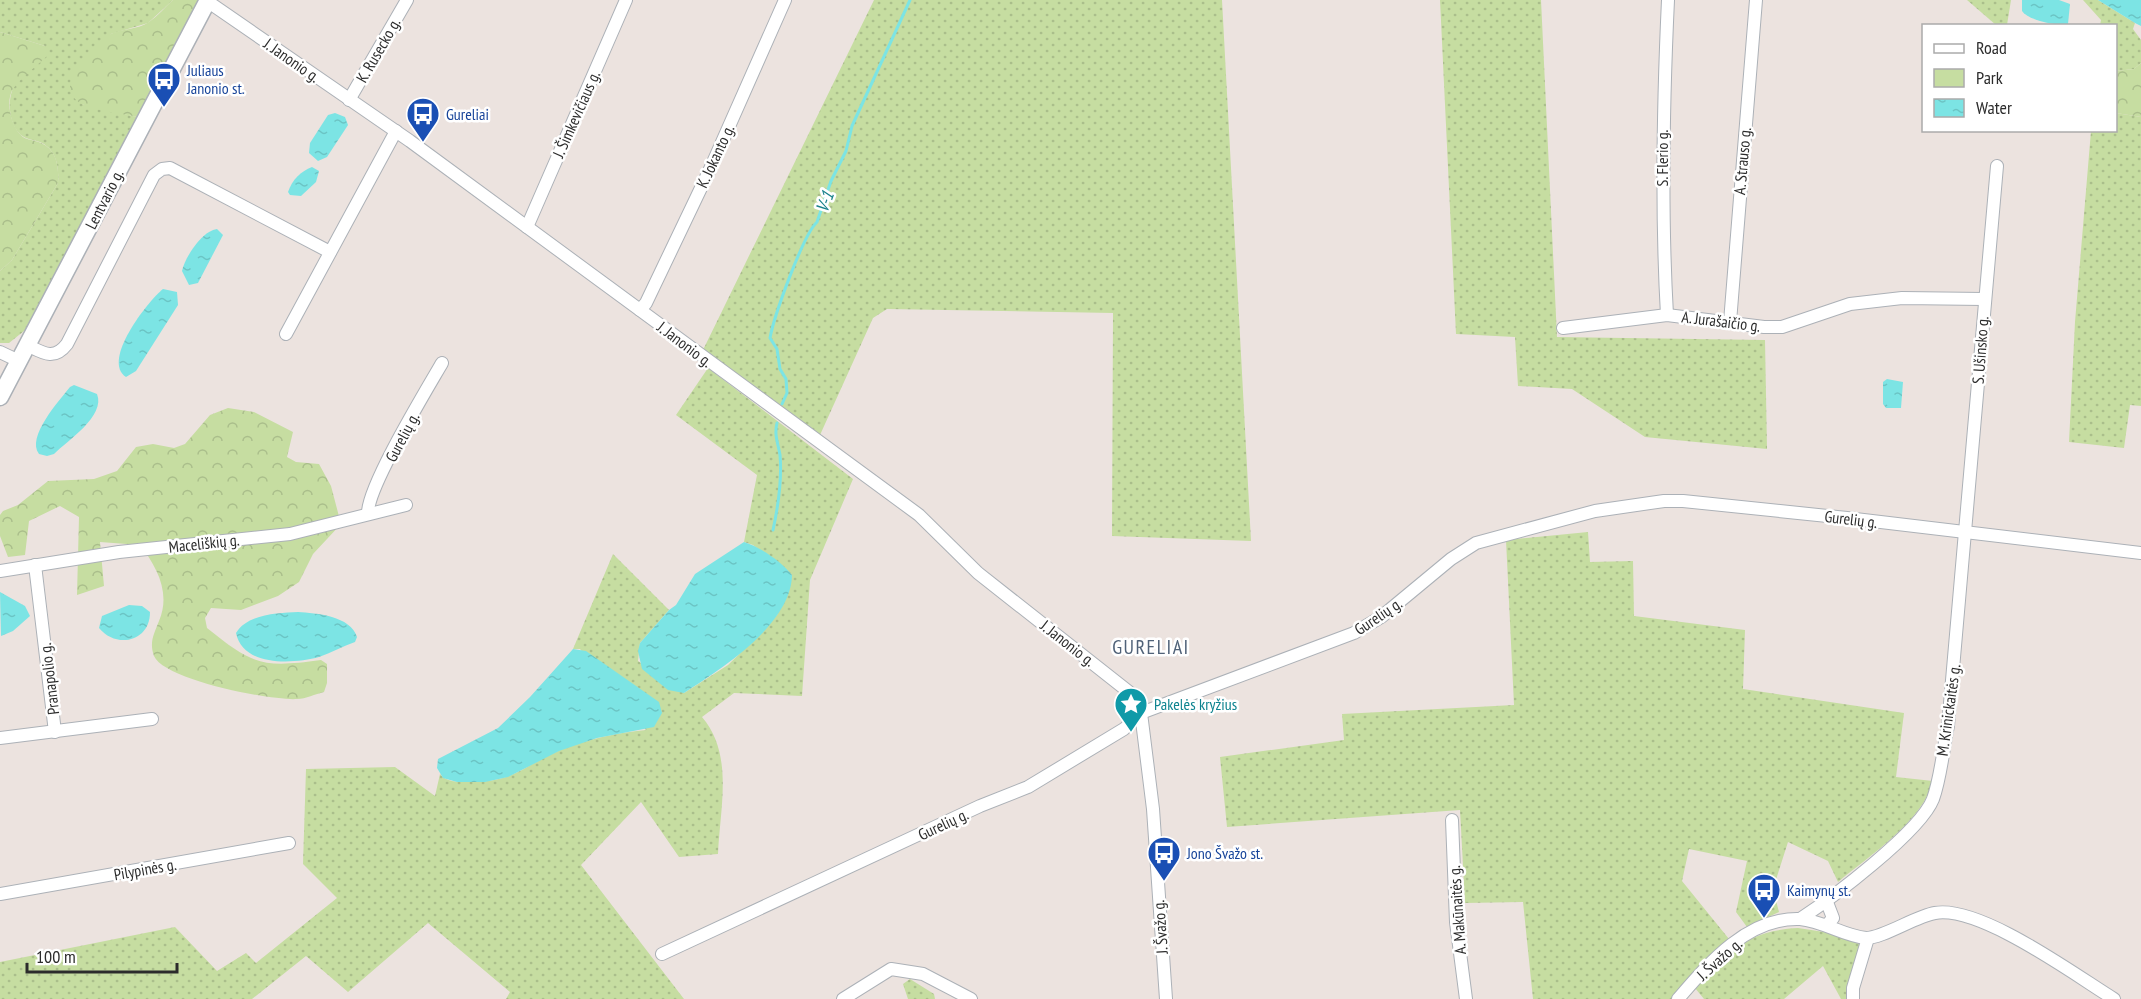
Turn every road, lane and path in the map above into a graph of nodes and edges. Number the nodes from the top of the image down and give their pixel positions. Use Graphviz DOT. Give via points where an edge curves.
graph roads {
  1 [pos="407,0"];
  2 [pos="626,0"];
  3 [pos="785,0"];
  4 [pos="1668,0"];
  5 [pos="1756,0"];
  6 [pos="207,1"];
  7 [pos="349,100"];
  8 [pos="396,131"];
  9 [pos="1997,166"];
  10 [pos="527,228"];
  11 [pos="330,252"];
  12 [pos="1984,299"];
  13 [pos="640,310"];
  14 [pos="1667,315"];
  15 [pos="1730,322"];
  16 [pos="1563,328"];
  17 [pos="286,334"];
  18 [pos="27,345"];
  19 [pos="0,352"];
  20 [pos="19,361"];
  21 [pos="442,363"];
  22 [pos="0,397"];
  23 [pos="406,505"];
  24 [pos="368,514"];
  25 [pos="1966,534"];
  26 [pos="2141,553"];
  27 [pos="35,565"];
  28 [pos="0,571"];
  29 [pos="1141,713"];
  30 [pos="152,719"];
  31 [pos="55,732"];
  32 [pos="0,738"];
  33 [pos="1452,820"];
  34 [pos="289,843"];
  35 [pos="1874,862"];
  36 [pos="0,894"];
  37 [pos="1823,904"];
  38 [pos="1800,919"];
  39 [pos="1827,925"];
  40 [pos="1868,938"];
  41 [pos="662,954"];
  42 [pos="843,999"];
  43 [pos="971,999"];
  44 [pos="1166,999"];
  45 [pos="1466,999"];
  46 [pos="1678,999"];
  47 [pos="1852,999"];
  48 [pos="2114,999"];
  1 -- 7 [label="street, K. Rusecko g."];
  2 -- 10 [label="street, J. Šimkevičiaus g."];
  3 -- 13 [label="street, K. Jokanto g." via="711,167"];
  4 -- 14 [label="street, S. Flerio g." via="1662,210"];
  5 -- 15 [label="street, A. Strauso g."];
  6 -- 7 [label="street, J. Janonio g."];
  6 -- 18 [label="main road, Lentvario g."];
  7 -- 8 [label="street, J. Janonio g."];
  8 -- 10 [label="street, J. Janonio g."];
  8 -- 11 [label="street"];
  9 -- 12 [label="street, S. Ušinsko g."];
  10 -- 13 [label="street, J. Janonio g."];
  11 -- 17 [label="street"];
  11 -- 18 [label="street" via="170,168 162,170 154,176 67,344 51,356"];
  12 -- 15 [label="street, A. Jurašaičio g." via="1902,298 1850,304 1782,327"];
  12 -- 25 [label="street, S. Ušinsko g."];
  13 -- 29 [label="street, J. Janonio g." via="919,515 978,573 1129,692"];
  14 -- 15 [label="street, A. Jurašaičio g."];
  14 -- 16 [label="street, A. Jurašaičio g."];
  18 -- 20 [label="main road, Lentvario g."];
  19 -- 20 [label="street"];
  20 -- 22 [label="main road, Lentvario g."];
  21 -- 24 [label="street, Gurelių g." via="394,448 370,500"];
  23 -- 24 [label="street, Maceliškių g."];
  24 -- 27 [label="street, Maceliškių g." via="290,534"];
  25 -- 26 [label="street, Gurelių g."];
  25 -- 29 [label="street, Gurelių g." via="1683,501 1595,511 1476,543 1381,617 1354,633"];
  25 -- 35 [label="street, M. Krinickaitės g." via="1948,726 1933,799 1920,818"];
  27 -- 28 [label="street, Maceliškių g."];
  27 -- 31 [label="street, Pranapolio g."];
  29 -- 41 [label="street, Gurelių g." via="1124,729 1028,787"];
  29 -- 44 [label="street, J. Švažo g." via="1153,809"];
  30 -- 31 [label="street, Pranapolio g."];
  31 -- 32 [label="street"];
  33 -- 45 [label="street, A. Makūnaitės g." via="1456,922"];
  34 -- 36 [label="street, Pilypinės g."];
  35 -- 37 [label="street, J. Švažo g."];
  37 -- 38 [label="street, J. Švažo g."];
  37 -- 39 [label="street" via="1833,913"];
  38 -- 39 [label="street, J. Švažo g."];
  38 -- 46 [label="street, J. Švažo g." via="1750,932 1717,957"];
  39 -- 40 [label="street, J. Švažo g."];
  40 -- 47 [label="street"];
  40 -- 48 [label="street" via="1936,912 1959,916 2040,950"];
  42 -- 43 [label="street" via="891,969 923,974"];
}
